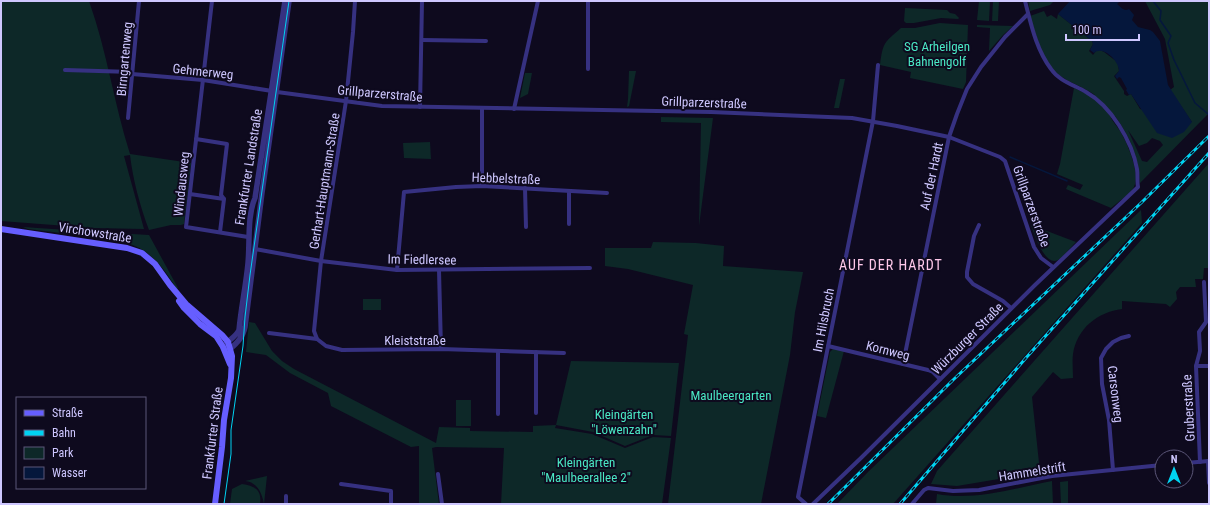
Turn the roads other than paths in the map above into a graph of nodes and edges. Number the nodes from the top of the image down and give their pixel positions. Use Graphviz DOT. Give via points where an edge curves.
graph roads {
  1 [pos="139,1"];
  2 [pos="212,1"];
  3 [pos="285,1"];
  4 [pos="289,1"];
  5 [pos="355,1"];
  6 [pos="422,1"];
  7 [pos="538,1"];
  8 [pos="588,1"];
  9 [pos="1025,1"];
  10 [pos="1028,14"];
  11 [pos="422,40"];
  12 [pos="486,41"];
  13 [pos="878,65"];
  14 [pos="588,69"];
  15 [pos="65,70"];
  16 [pos="132,73"];
  17 [pos="203,80"];
  18 [pos="274,91"];
  19 [pos="346,101"];
  20 [pos="420,107"];
  21 [pos="482,108"];
  22 [pos="514,109"];
  23 [pos="128,118"];
  24 [pos="873,121"];
  25 [pos="949,137"];
  26 [pos="196,139"];
  27 [pos="482,186"];
  28 [pos="525,188"];
  29 [pos="569,190"];
  30 [pos="607,193"];
  31 [pos="190,194"];
  32 [pos="224,199"];
  33 [pos="569,224"];
  34 [pos="979,225"];
  35 [pos="526,226"];
  36 [pos="1,229"];
  37 [pos="220,232"];
  38 [pos="248,237"];
  39 [pos="248,248"];
  40 [pos="255,249"];
  41 [pos="322,261"];
  42 [pos="1053,267"];
  43 [pos="590,268"];
  44 [pos="397,270"];
  45 [pos="438,270"];
  46 [pos="1204,282"];
  47 [pos="170,285"];
  48 [pos="1011,308"];
  49 [pos="269,333"];
  50 [pos="1129,336"];
  51 [pos="318,339"];
  52 [pos="228,342"];
  53 [pos="828,346"];
  54 [pos="223,348"];
  55 [pos="230,349"];
  56 [pos="440,349"];
  57 [pos="498,351"];
  58 [pos="536,352"];
  59 [pos="564,353"];
  60 [pos="903,364"];
  61 [pos="231,366"];
  62 [pos="1196,366"];
  63 [pos="1209,366"];
  64 [pos="940,378"];
  65 [pos="492,403"];
  66 [pos="498,403"];
  67 [pos="536,413"];
  68 [pos="498,414"];
  69 [pos="1208,461"];
  70 [pos="1194,462"];
  71 [pos="1200,462"];
  72 [pos="1154,466"];
  73 [pos="1113,470"];
  74 [pos="438,474"];
  75 [pos="1209,483"];
  76 [pos="341,484"];
  77 [pos="286,496"];
  78 [pos="215,504"];
  79 [pos="286,504"];
  80 [pos="391,504"];
  81 [pos="442,504"];
  82 [pos="806,504"];
  83 [pos="813,504"];
  84 [pos="912,504"];
  1 -- 16 [label="street, Birngartenweg"];
  2 -- 17 [label="street, Windausweg"];
  3 -- 18 [label="street, Frankfurter Landstraße"];
  4 -- 18 [label="street, Frankfurter Landstraße"];
  5 -- 19 [label="street, Gerhart-Hauptmann-Straße"];
  6 -- 11 [label="street"];
  7 -- 22 [label="street"];
  8 -- 14 [label="street"];
  9 -- 10 [label="street"];
  10 -- 25 [label="street, Auf der Hardt" via="981,67 967,89"];
  10 -- 42 [label="street, Würzburger Straße" via="1036,42 1051,70 1088,93 1112,116 1131,149 1137,170 1138,187"];
  11 -- 12 [label="street"];
  11 -- 20 [label="street"];
  13 -- 24 [label="street, Im Hilsbruch"];
  15 -- 16 [label="street, Gehmerweg"];
  16 -- 17 [label="street, Gehmerweg"];
  16 -- 23 [label="street, Birngartenweg"];
  17 -- 18 [label="street, Gehmerweg"];
  17 -- 26 [label="street, Windausweg"];
  18 -- 19 [label="street, Grillparzerstraße"];
  18 -- 38 [label="street, Frankfurter Landstraße"];
  18 -- 40 [label="street, Frankfurter Landstraße"];
  19 -- 20 [label="street, Grillparzerstraße" via="382,106"];
  19 -- 41 [label="street, Gerhart-Hauptmann-Straße"];
  20 -- 21 [label="street, Grillparzerstraße"];
  21 -- 22 [label="street, Grillparzerstraße"];
  21 -- 27 [label="street"];
  22 -- 24 [label="street, Grillparzerstraße" via="714,112"];
  24 -- 25 [label="street, Grillparzerstraße"];
  24 -- 53 [label="street, Im Hilsbruch"];
  25 -- 42 [label="street, Grillparzerstraße" via="1005,161 1034,247"];
  25 -- 60 [label="street, Auf der Hardt"];
  26 -- 31 [label="street, Windausweg"];
  26 -- 32 [label="street" via="227,144 222,195"];
  27 -- 28 [label="street, Hebbelstraße"];
  27 -- 44 [label="street, Hebbelstraße" via="404,192"];
  28 -- 29 [label="street, Hebbelstraße"];
  28 -- 35 [label="street"];
  29 -- 30 [label="street, Hebbelstraße"];
  29 -- 33 [label="street"];
  31 -- 32 [label="street"];
  31 -- 37 [label="street, Windausweg" via="186,227"];
  32 -- 37 [label="street"];
  34 -- 48 [label="street" via="974,236 967,277 973,284"];
  36 -- 47 [label="main road, Virchowstraße" via="135,250 155,264"];
  37 -- 38 [label="street, Windausweg"];
  38 -- 39 [label="street, Frankfurter Landstraße"];
  39 -- 40 [label="street"];
  39 -- 52 [label="street, Frankfurter Landstraße" via="239,330"];
  40 -- 41 [label="street, Im Fiedlersee"];
  40 -- 55 [label="street, Frankfurter Landstraße" via="245,327 242,337"];
  41 -- 44 [label="street, Im Fiedlersee"];
  41 -- 51 [label="street, Gerhart-Hauptmann-Straße" via="314,331"];
  42 -- 48 [label="street, Würzburger Straße"];
  43 -- 45 [label="street, Im Fiedlersee"];
  44 -- 45 [label="street, Im Fiedlersee"];
  45 -- 56 [label="street"];
  46 -- 62 [label="street" via="1206,322 1199,332 1200,351"];
  47 -- 52 [label="main road, Virchowstraße" via="186,304"];
  47 -- 54 [label="main road, Virchowstraße" via="184,308 216,336"];
  48 -- 64 [label="street, Würzburger Straße"];
  49 -- 51 [label="street, Kleiststraße"];
  50 -- 73 [label="street, Carsonweg" via="1113,342 1101,358"];
  51 -- 56 [label="street, Kleiststraße" via="326,346 342,350"];
  52 -- 54 [label="street, Frankfurter Landstraße"];
  52 -- 55 [label="main road, Frankfurter Straße"];
  53 -- 60 [label="street, Kornweg"];
  53 -- 82 [label="street, Im Hilsbruch" via="798,497"];
  54 -- 55 [label="street"];
  54 -- 61 [label="main road, Frankfurter Straße"];
  55 -- 61 [label="main road, Frankfurter Straße"];
  56 -- 57 [label="street, Kleiststraße"];
  57 -- 58 [label="street, Kleiststraße"];
  57 -- 66 [label="street"];
  58 -- 59 [label="street, Kleiststraße"];
  58 -- 67 [label="street"];
  60 -- 64 [label="street, Kornweg" via="933,372"];
  61 -- 78 [label="main road, Frankfurter Straße"];
  62 -- 63 [label="street, Gruberstraße"];
  62 -- 71 [label="street, Gruberstraße"];
  64 -- 83 [label="street, Würzburger Straße"];
  65 -- 66 [label="street"];
  66 -- 68 [label="street"];
  69 -- 71 [label="street"];
  69 -- 75 [label="street"];
  70 -- 71 [label="street"];
  72 -- 73 [label="street, Hammelstrift"];
  73 -- 84 [label="street, Hammelstrift" via="1052,476 972,490 928,488"];
  74 -- 81 [label="street"];
  76 -- 80 [label="street" via="391,491"];
  77 -- 79 [label="street"];
}
